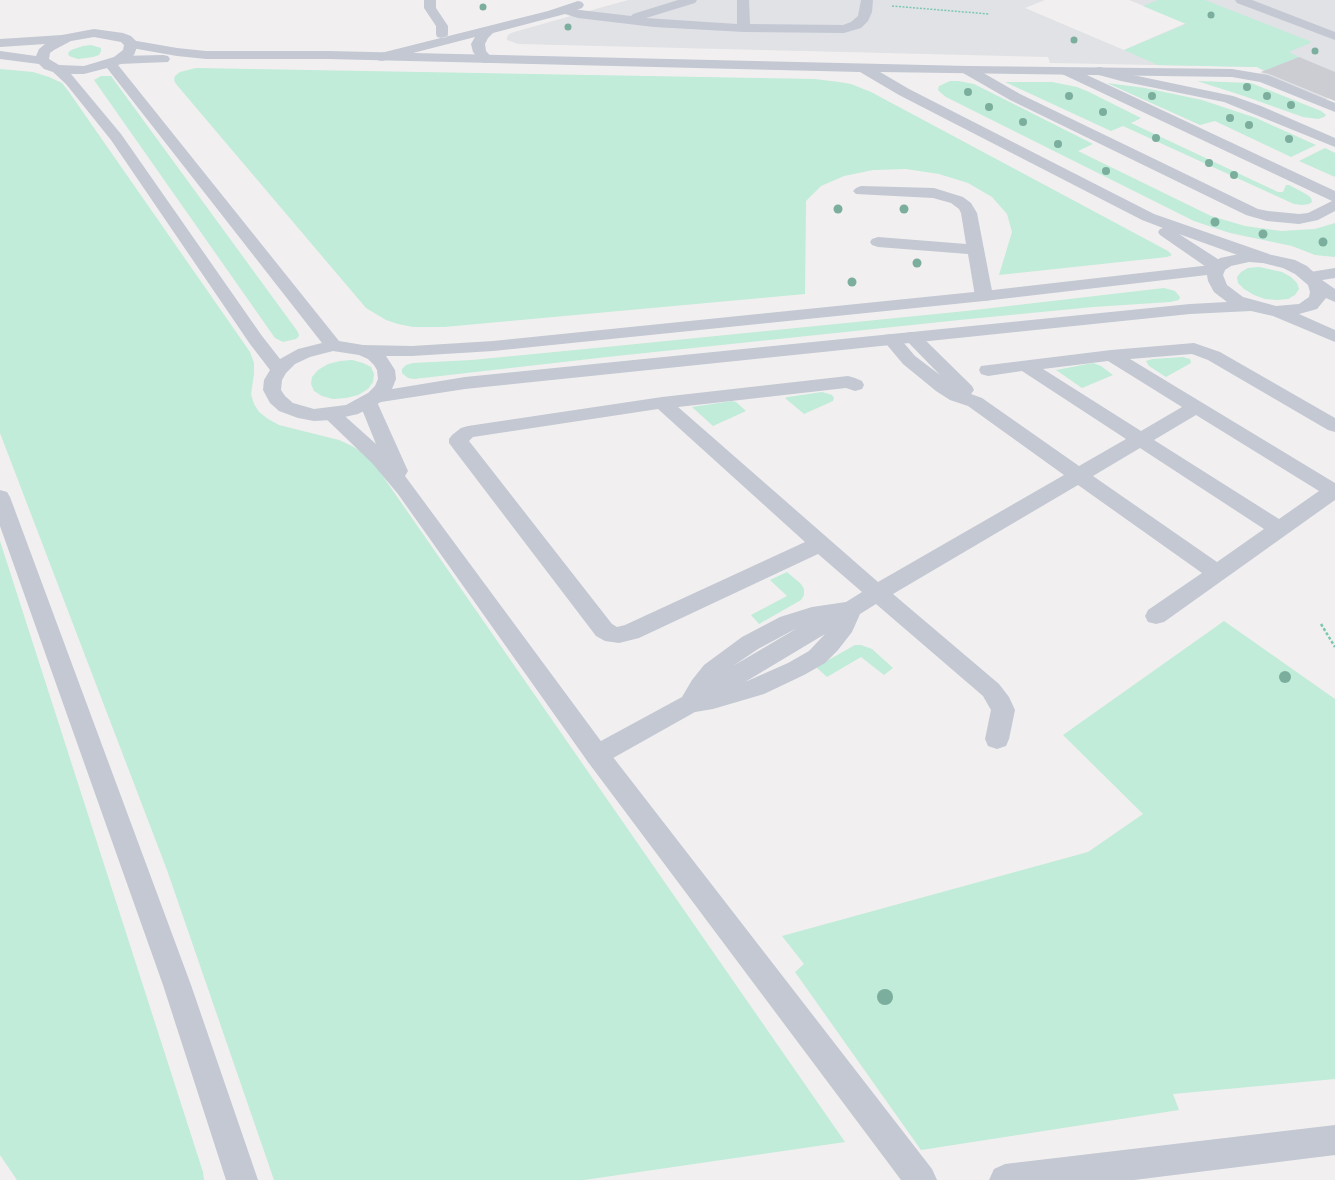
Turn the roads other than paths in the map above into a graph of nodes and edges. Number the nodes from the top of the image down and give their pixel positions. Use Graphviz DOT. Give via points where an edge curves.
graph roads {
  1 [pos="430,0"];
  2 [pos="588,0"];
  3 [pos="690,0"];
  4 [pos="743,0"];
  5 [pos="1241,0"];
  6 [pos="867,3"];
  7 [pos="564,5"];
  8 [pos="628,20"];
  9 [pos="744,28"];
  10 [pos="490,29"];
  11 [pos="442,34"];
  12 [pos="1335,36"];
  13 [pos="67,38"];
  14 [pos="0,43"];
  15 [pos="131,44"];
  16 [pos="206,54"];
  17 [pos="0,55"];
  18 [pos="362,56"];
  19 [pos="382,57"];
  20 [pos="486,59"];
  21 [pos="43,61"];
  22 [pos="115,62"];
  23 [pos="864,68"];
  24 [pos="58,69"];
  25 [pos="968,70"];
  26 [pos="1067,71"];
  27 [pos="1100,71"];
  28 [pos="1335,108"];
  29 [pos="1335,130"];
  30 [pos="1320,136"];
  31 [pos="1335,143"];
  32 [pos="861,191"];
  33 [pos="1335,197"];
  34 [pos="1335,205"];
  35 [pos="1148,217"];
  36 [pos="878,242"];
  37 [pos="975,250"];
  38 [pos="1263,258"];
  39 [pos="1218,268"];
  40 [pos="1335,273"];
  41 [pos="1313,280"];
  42 [pos="984,296"];
  43 [pos="1335,297"];
  44 [pos="1249,306"];
  45 [pos="1276,311"];
  46 [pos="912,337"];
  47 [pos="1335,337"];
  48 [pos="891,339"];
  49 [pos="333,346"];
  50 [pos="363,350"];
  51 [pos="1111,356"];
  52 [pos="1025,365"];
  53 [pos="279,370"];
  54 [pos="988,370"];
  55 [pos="855,385"];
  56 [pos="371,400"];
  57 [pos="975,402"];
  58 [pos="662,403"];
  59 [pos="1196,407"];
  60 [pos="331,414"];
  61 [pos="1335,426"];
  62 [pos="1140,439"];
  63 [pos="1078,475"];
  64 [pos="405,489"];
  65 [pos="1335,492"];
  66 [pos="0,497"];
  67 [pos="1279,529"];
  68 [pos="820,544"];
  69 [pos="1217,573"];
  70 [pos="878,592"];
  71 [pos="852,609"];
  72 [pos="1156,616"];
  73 [pos="690,704"];
  74 [pos="997,739"];
  75 [pos="597,756"];
  76 [pos="1335,1140"];
  77 [pos="242,1180"];
  78 [pos="921,1180"];
  79 [pos="1005,1180"];
  1 -- 11 [label="street" via="430,8 442,26"];
  2 -- 7 [label="street"];
  3 -- 8 [label="street"];
  4 -- 9 [label="street"];
  5 -- 12 [label="street"];
  6 -- 9 [label="street" via="864,18 856,25 844,29"];
  7 -- 8 [label="street" via="578,14"];
  7 -- 10 [label="street"];
  7 -- 11 [label="street" via="464,26"];
  8 -- 9 [label="street"];
  10 -- 19 [label="street"];
  10 -- 20 [label="street" via="478,44"];
  11 -- 18 [label="street"];
  13 -- 14 [label="street"];
  13 -- 15 [label="street" via="107,34 126,39"];
  13 -- 21 [label="street" via="53,44 44,52"];
  15 -- 16 [label="street"];
  15 -- 22 [label="street" via="129,52"];
  16 -- 18 [label="street"];
  16 -- 22 [label="street"];
  17 -- 21 [label="street"];
  18 -- 19 [label="street"];
  19 -- 20 [label="street"];
  20 -- 23 [label="street"];
  21 -- 24 [label="street"];
  22 -- 24 [label="street" via="84,70"];
  22 -- 49 [label="street"];
  23 -- 25 [label="street"];
  23 -- 35 [label="street" via="904,92"];
  24 -- 53 [label="street" via="80,91 116,137"];
  25 -- 26 [label="street"];
  25 -- 34 [label="street" via="1015,97 1252,212 1299,219 1312,217"];
  26 -- 27 [label="street"];
  26 -- 33 [label="street"];
  27 -- 28 [label="street" via="1242,74 1272,82"];
  27 -- 30 [label="street" via="1228,99"];
  29 -- 30 [label="street"];
  30 -- 31 [label="street"];
  32 -- 37 [label="street" via="934,193 957,200 969,213"];
  35 -- 38 [label="street"];
  35 -- 39 [label="street"];
  36 -- 37 [label="street"];
  37 -- 42 [label="street"];
  38 -- 39 [label="street" via="1236,258"];
  38 -- 41 [label="street" via="1289,264"];
  39 -- 42 [label="street"];
  39 -- 44 [label="street" via="1215,275 1220,288"];
  40 -- 41 [label="street"];
  41 -- 43 [label="street"];
  41 -- 45 [label="street" via="1319,292 1311,304 1296,310"];
  42 -- 50 [label="street" via="493,346 412,351"];
  44 -- 45 [label="street"];
  44 -- 46 [label="street" via="1190,309"];
  45 -- 47 [label="street"];
  46 -- 48 [label="street"];
  46 -- 57 [label="street"];
  48 -- 56 [label="street" via="436,386"];
  48 -- 57 [label="street" via="909,360 930,378 957,396"];
  49 -- 50 [label="street"];
  49 -- 53 [label="street" via="304,353 289,360"];
  50 -- 56 [label="street" via="374,355 386,370 387,379 383,388"];
  51 -- 52 [label="street"];
  51 -- 59 [label="street"];
  51 -- 61 [label="street" via="1194,348"];
  52 -- 54 [label="street"];
  52 -- 62 [label="street"];
  53 -- 60 [label="street" via="273,380 272,390 276,399 298,412 314,415"];
  55 -- 58 [label="street" via="848,382"];
  56 -- 60 [label="street" via="351,410"];
  56 -- 64 [label="street"];
  57 -- 63 [label="street"];
  58 -- 68 [label="street"];
  58 -- 68 [label="street" via="468,432 459,438 459,443 604,630 613,635 631,632"];
  59 -- 62 [label="street"];
  59 -- 65 [label="street"];
  60 -- 64 [label="street" via="354,432"];
  62 -- 63 [label="street"];
  62 -- 67 [label="street"];
  63 -- 69 [label="street"];
  63 -- 70 [label="street"];
  64 -- 75 [label="street"];
  65 -- 67 [label="street"];
  66 -- 77 [label="street" via="177,985"];
  67 -- 69 [label="street"];
  68 -- 70 [label="street"];
  69 -- 72 [label="street"];
  70 -- 71 [label="street"];
  70 -- 74 [label="street" via="997,697 1003,710"];
  71 -- 73 [label="street" via="812,615 788,623 750,643 712,671"];
  71 -- 73 [label="street" via="844,626 817,657 756,688"];
  73 -- 75 [label="street"];
  75 -- 78 [label="street"];
  76 -- 79 [label="street"];
}
